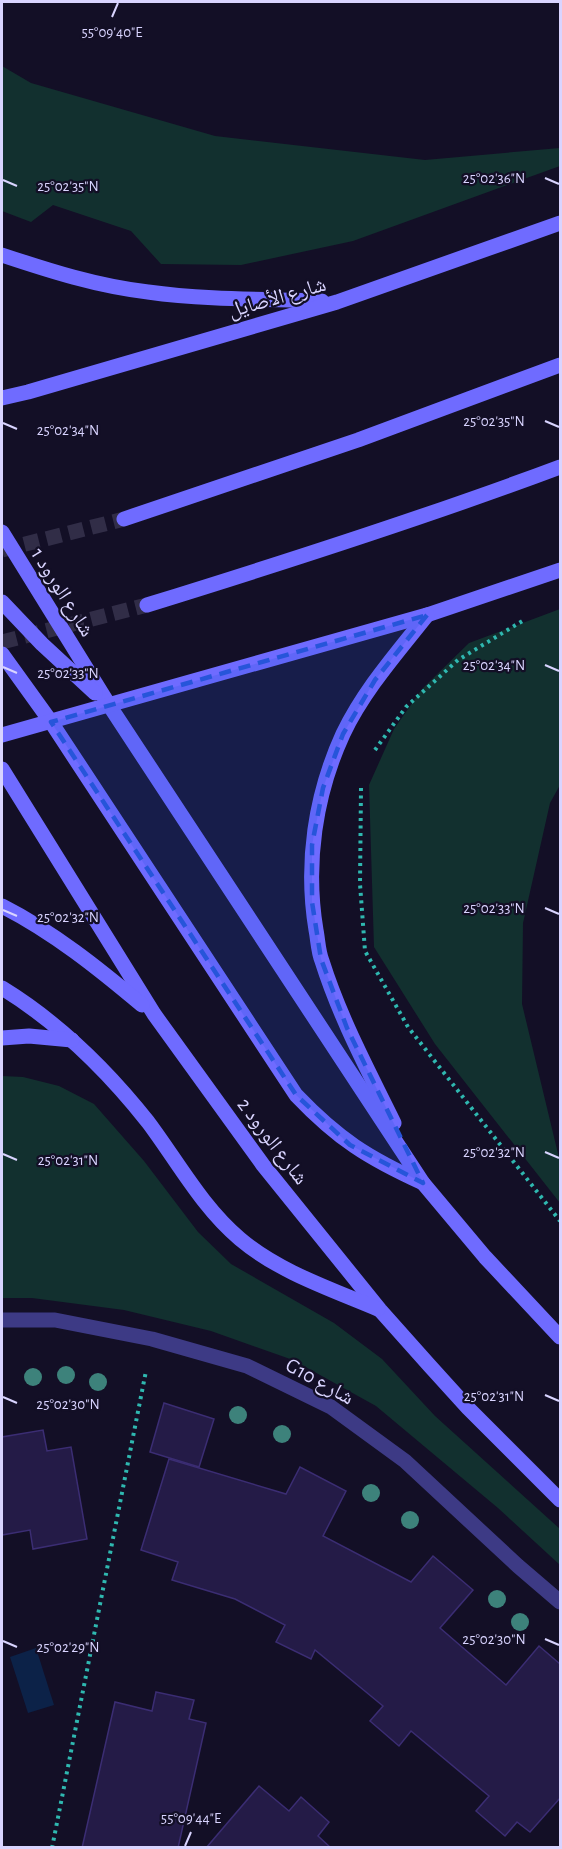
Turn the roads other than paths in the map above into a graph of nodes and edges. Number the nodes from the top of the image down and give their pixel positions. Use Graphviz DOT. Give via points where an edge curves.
graph roads {
  1 [pos="561,224"];
  2 [pos="2,255"];
  3 [pos="337,302"];
  4 [pos="561,365"];
  5 [pos="2,398"];
  6 [pos="561,467"];
  7 [pos="124,519"];
  8 [pos="2,532"];
  9 [pos="561,570"];
  10 [pos="2,602"];
  11 [pos="147,605"];
  12 [pos="427,615"];
  13 [pos="2,654"];
  14 [pos="109,705"];
  15 [pos="51,722"];
  16 [pos="2,735"];
  17 [pos="2,769"];
  18 [pos="2,906"];
  19 [pos="2,988"];
  20 [pos="154,1014"];
  21 [pos="2,1038"];
  22 [pos="72,1040"];
  23 [pos="423,1183"];
  24 [pos="380,1310"];
  25 [pos="2,1320"];
  26 [pos="561,1337"];
  27 [pos="561,1500"];
  28 [pos="561,1602"];
  1 -- 3 [label="main road, شارع الأصايل"];
  2 -- 3 [label="main road" via="69,277 148,292"];
  3 -- 5 [label="main road, شارع الأصايل"];
  4 -- 7 [label="main road" via="358,440"];
  6 -- 11 [label="main road" via="323,550"];
  8 -- 14 [label="main road, شارع الورود 1"];
  9 -- 12 [label="main road"];
  10 -- 14 [label="main road"];
  12 -- 14 [label="main road"];
  12 -- 23 [label="main road" via="375,680 343,734 323,788 312,845 312,902 321,959 347,1028"];
  13 -- 15 [label="main road"];
  14 -- 15 [label="main road"];
  14 -- 23 [label="main road"];
  15 -- 16 [label="main road"];
  15 -- 23 [label="main road" via="296,1095 350,1145"];
  17 -- 20 [label="main road, شارع الورود 2"];
  18 -- 20 [label="main road" via="92,963"];
  19 -- 22 [label="main road"];
  20 -- 24 [label="main road, شارع الورود 2" via="263,1165"];
  21 -- 22 [label="main road"];
  22 -- 24 [label="main road" via="112,1079 198,1194 241,1240 295,1274"];
  23 -- 26 [label="main road" via="485,1257"];
  24 -- 27 [label="main road, شارع الورود 2" via="468,1408"];
  25 -- 28 [label="street, G10 شارع" via="55,1320 152,1339 247,1366 330,1407 405,1461"];
}
